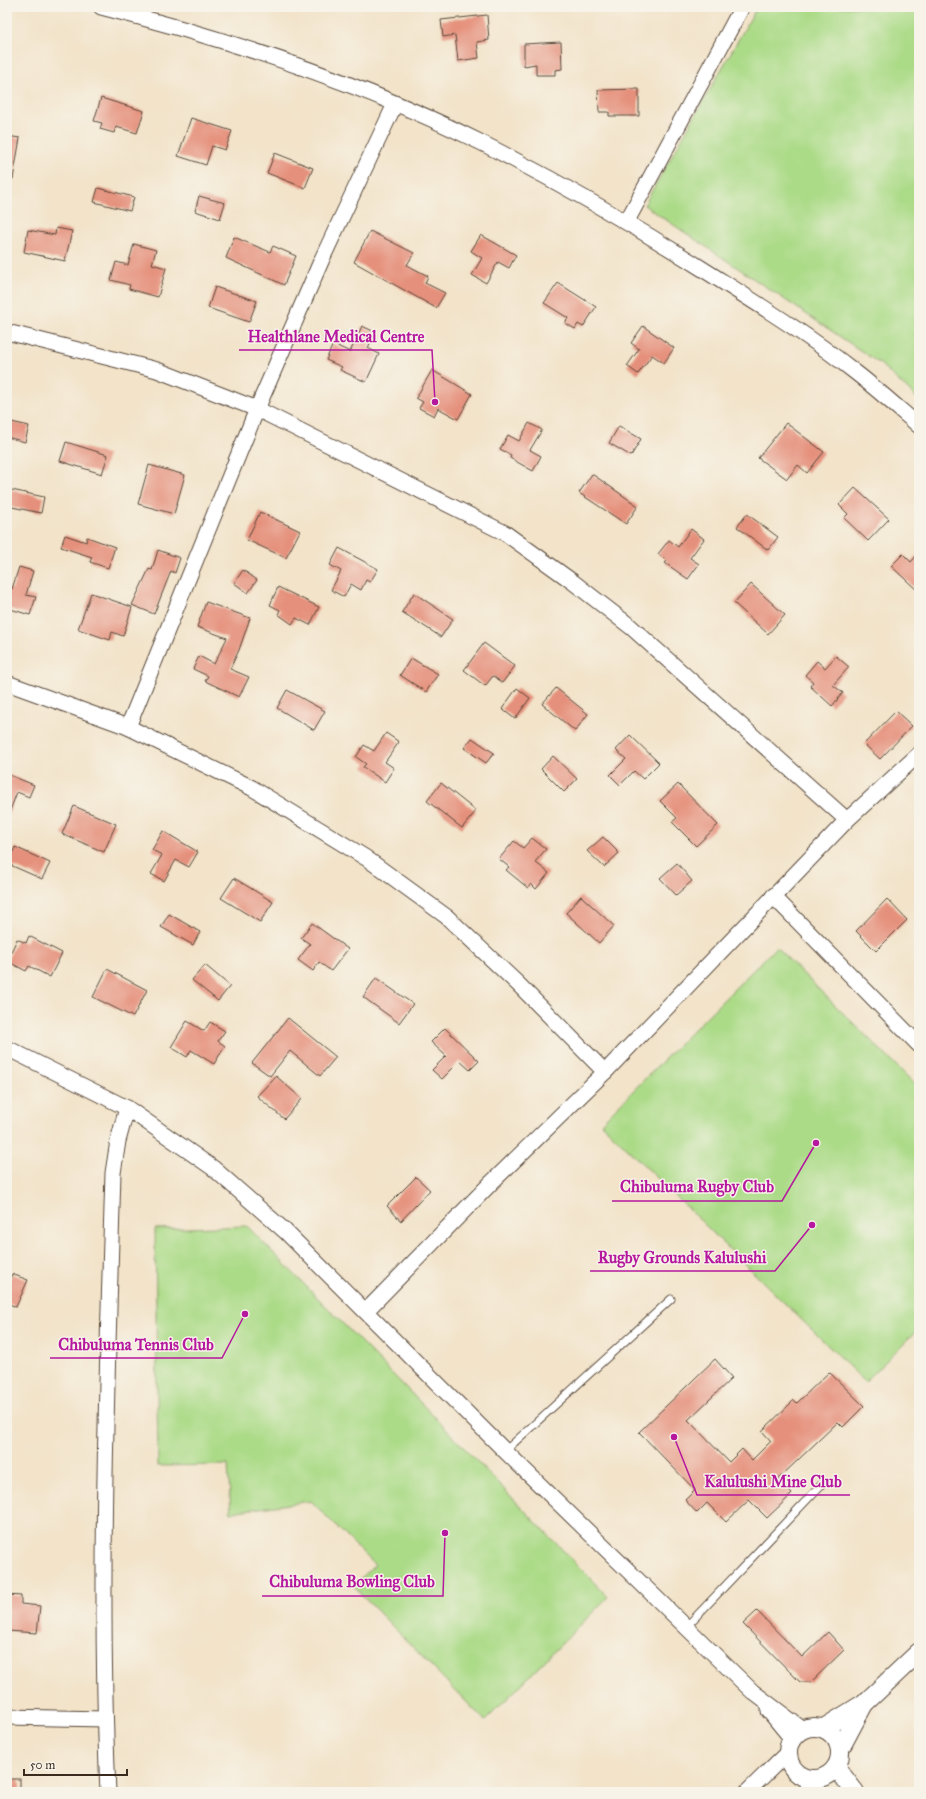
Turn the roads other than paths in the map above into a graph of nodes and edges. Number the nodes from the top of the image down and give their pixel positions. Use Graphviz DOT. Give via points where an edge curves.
graph roads {
  1 [pos="101,7"];
  2 [pos="742,7"];
  3 [pos="136,11"];
  4 [pos="395,104"];
  5 [pos="627,221"];
  6 [pos="7,332"];
  7 [pos="257,409"];
  8 [pos="919,426"];
  9 [pos="7,683"];
  10 [pos="128,728"];
  11 [pos="919,754"];
  12 [pos="847,820"];
  13 [pos="773,896"];
  14 [pos="919,1045"];
  15 [pos="7,1048"];
  16 [pos="605,1072"];
  17 [pos="128,1108"];
  18 [pos="671,1299"];
  19 [pos="366,1311"];
  20 [pos="505,1451"];
  21 [pos="822,1484"];
  22 [pos="686,1627"];
  23 [pos="919,1652"];
  24 [pos="866,1702"];
  25 [pos="7,1717"];
  26 [pos="105,1720"];
  27 [pos="824,1728"];
  28 [pos="794,1740"];
  29 [pos="840,1749"];
  30 [pos="820,1779"];
  31 [pos="108,1792"];
  32 [pos="747,1792"];
  33 [pos="848,1792"];
  34 [pos="855,1792"];
  1 -- 3 [label="street"];
  2 -- 5 [label="street"];
  3 -- 4 [label="street" via="323,75"];
  4 -- 5 [label="street" via="481,142"];
  4 -- 7 [label="street" via="322,259"];
  5 -- 8 [label="street" via="788,323 855,371"];
  6 -- 7 [label="street" via="157,370"];
  7 -- 10 [label="street"];
  7 -- 12 [label="street" via="505,533 631,627"];
  9 -- 10 [label="street"];
  10 -- 16 [label="street" via="252,788 366,858 441,912 518,984"];
  11 -- 12 [label="street"];
  12 -- 13 [label="street"];
  13 -- 14 [label="street"];
  13 -- 16 [label="street"];
  15 -- 17 [label="street"];
  16 -- 19 [label="street" via="492,1182"];
  17 -- 19 [label="street" via="213,1168 285,1231"];
  17 -- 26 [label="street" via="118,1141 113,1173 107,1384"];
  18 -- 20 [label="lane"];
  19 -- 20 [label="street"];
  20 -- 22 [label="street"];
  21 -- 22 [label="lane"];
  22 -- 28 [label="street" via="754,1692"];
  23 -- 24 [label="street"];
  24 -- 27 [label="street"];
  24 -- 29 [label="street"];
  25 -- 26 [label="street"];
  26 -- 31 [label="street"];
  27 -- 28 [label="street" via="812,1726"];
  27 -- 29 [label="street" via="836,1739"];
  28 -- 30 [label="street" via="790,1762 795,1771 803,1777"];
  28 -- 32 [label="street"];
  29 -- 30 [label="street"];
  30 -- 33 [label="street"];
  30 -- 34 [label="street"];
}
